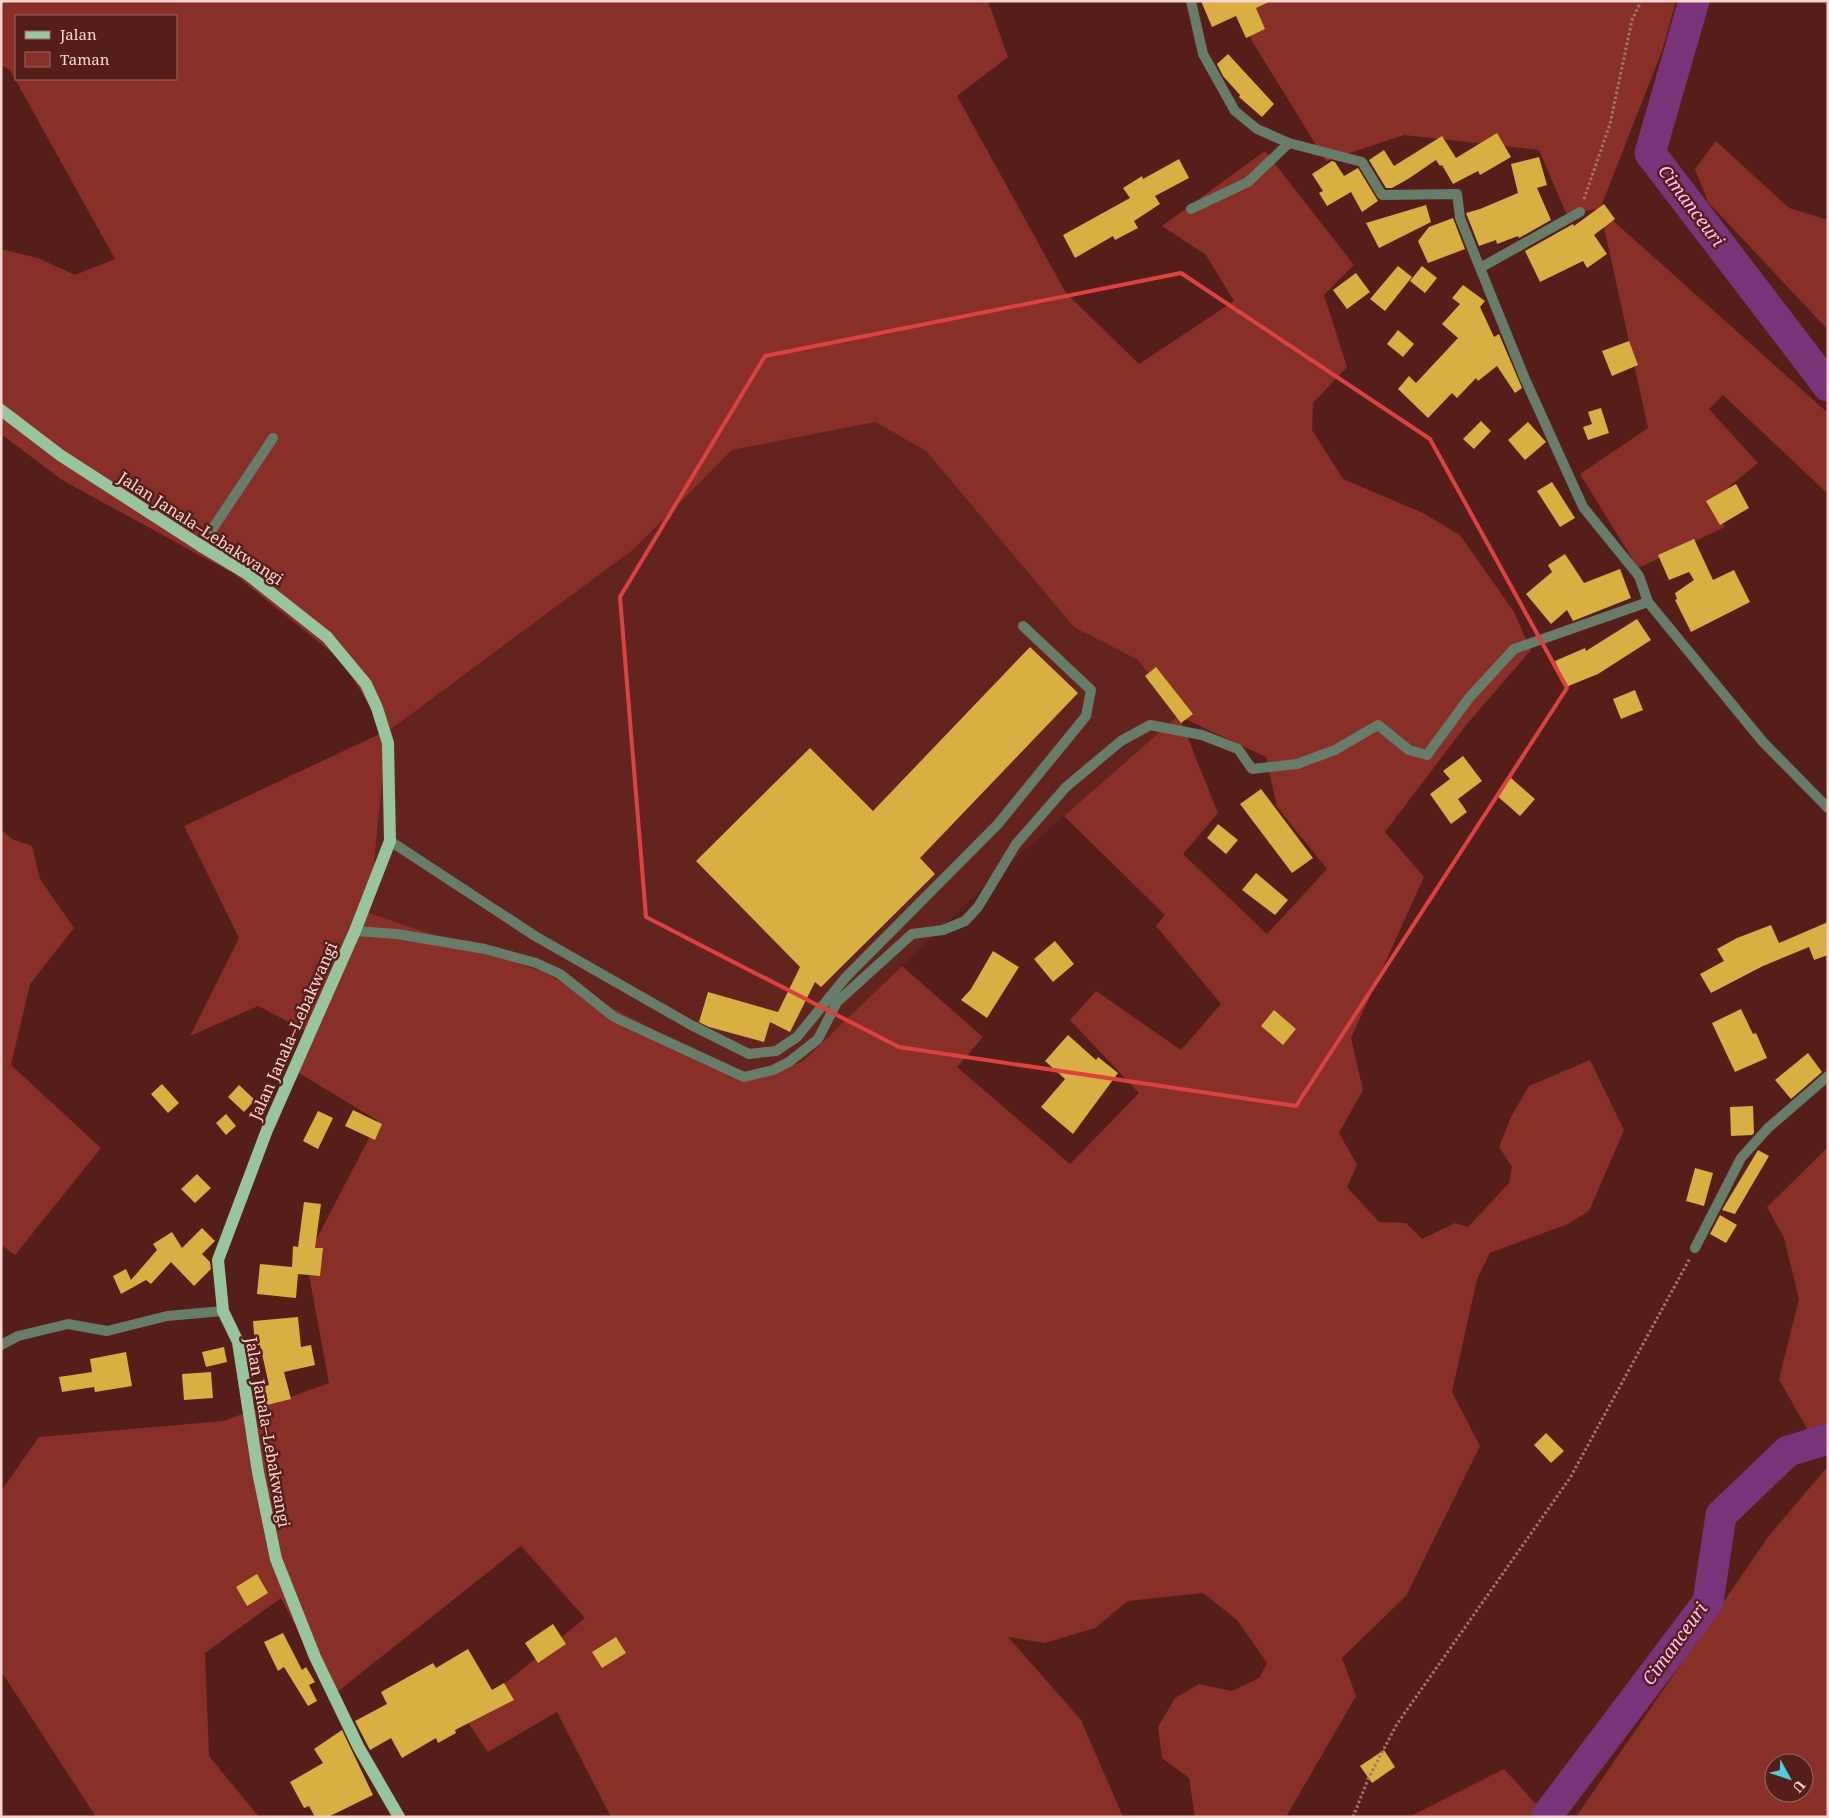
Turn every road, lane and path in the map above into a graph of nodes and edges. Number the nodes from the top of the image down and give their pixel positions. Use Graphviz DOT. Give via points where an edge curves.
graph roads {
  1 [pos="1192,1"];
  2 [pos="1641,1"];
  3 [pos="1289,143"];
  4 [pos="1190,210"];
  5 [pos="1580,212"];
  6 [pos="1480,268"];
  7 [pos="1,410"];
  8 [pos="273,438"];
  9 [pos="201,546"];
  10 [pos="1648,602"];
  11 [pos="1023,626"];
  12 [pos="1828,808"];
  13 [pos="390,841"];
  14 [pos="355,931"];
  15 [pos="1828,1076"];
  16 [pos="1695,1248"];
  17 [pos="223,1310"];
  18 [pos="1,1344"];
  19 [pos="399,1817"];
  20 [pos="1353,1817"];
  1 -- 3 [label="street" via="1203,54 1235,111 1257,129"];
  2 -- 5 [label="path" via="1632,20 1610,124"];
  3 -- 4 [label="street" via="1248,182"];
  3 -- 6 [label="street" via="1362,162 1382,195 1457,194 1460,218"];
  5 -- 6 [label="street"];
  6 -- 10 [label="street" via="1525,379 1583,507 1640,576"];
  7 -- 9 [label="main road, Jalan Janala–Lebakwangi" via="60,455"];
  8 -- 9 [label="street"];
  9 -- 13 [label="main road, Jalan Janala–Lebakwangi" via="246,573 294,609 327,637 366,684 388,744"];
  10 -- 12 [label="street" via="1763,742"];
  10 -- 14 [label="street" via="1514,649 1469,698 1427,755 1409,750 1378,725 1336,750 1297,764 1252,769 1238,749 1202,735 1150,725 1121,741 1066,788 1016,844 966,921 943,930 912,934 837,1002 818,1039 789,1062 772,1070 744,1077 614,1017 560,974 536,963 485,949 397,934"];
  11 -- 13 [label="street" via="1091,690 1086,716 998,824 846,977 797,1037 776,1051 749,1054 691,1025 535,936"];
  13 -- 14 [label="main road, Jalan Janala–Lebakwangi"];
  14 -- 17 [label="main road, Jalan Janala–Lebakwangi" via="267,1130 218,1260"];
  15 -- 16 [label="street" via="1768,1128 1742,1158"];
  16 -- 20 [label="path" via="1570,1478 1397,1724 1369,1777"];
  17 -- 18 [label="street" via="167,1316 106,1331 68,1324 18,1336"];
  17 -- 19 [label="main road, Jalan Janala–Lebakwangi" via="238,1342 258,1472 276,1559 315,1657 359,1748"];
}
